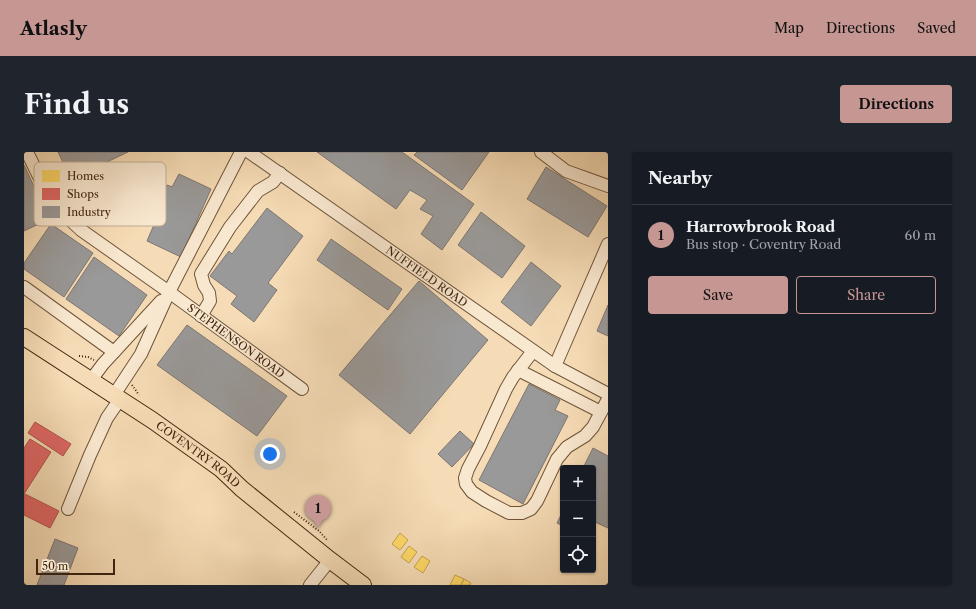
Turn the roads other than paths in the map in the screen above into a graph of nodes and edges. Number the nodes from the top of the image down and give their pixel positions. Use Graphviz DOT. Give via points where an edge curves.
graph roads {
  1 [pos="27,152"];
  2 [pos="242,152"];
  3 [pos="250,152"];
  4 [pos="541,152"];
  5 [pos="34,166"];
  6 [pos="280,173"];
  7 [pos="608,186"];
  8 [pos="77,226"];
  9 [pos="608,244"];
  10 [pos="24,287"];
  11 [pos="169,292"];
  12 [pos="201,316"];
  13 [pos="24,337"];
  14 [pos="533,351"];
  15 [pos="114,352"];
  16 [pos="555,366"];
  17 [pos="518,370"];
  18 [pos="91,380"];
  19 [pos="302,389"];
  20 [pos="608,394"];
  21 [pos="117,397"];
  22 [pos="608,399"];
  23 [pos="601,412"];
  24 [pos="68,509"];
  25 [pos="330,560"];
  26 [pos="310,585"];
  27 [pos="363,585"];
  1 -- 5 [label="street, STEPHENSON ROAD"];
  2 -- 11 [label="street"];
  3 -- 6 [label="street, NUFFIELD ROAD"];
  4 -- 7 [label="street" via="566,171"];
  6 -- 12 [label="street" via="273,182 258,191 230,227 200,274 210,301"];
  6 -- 14 [label="street, NUFFIELD ROAD"];
  8 -- 11 [label="street, STEPHENSON ROAD"];
  9 -- 16 [label="street"];
  10 -- 15 [label="street"];
  11 -- 12 [label="street, STEPHENSON ROAD"];
  11 -- 15 [label="street"];
  11 -- 21 [label="street" via="142,354"];
  12 -- 19 [label="street, STEPHENSON ROAD"];
  13 -- 18 [label="main road, COVENTRY ROAD"];
  14 -- 16 [label="street, NUFFIELD ROAD"];
  14 -- 17 [label="street"];
  15 -- 18 [label="street"];
  16 -- 20 [label="street, NUFFIELD ROAD"];
  17 -- 23 [label="street"];
  17 -- 23 [label="street" via="506,389 465,478 472,492 486,501 509,512 522,513 531,509 561,454 585,436"];
  18 -- 21 [label="main road, COVENTRY ROAD"];
  21 -- 24 [label="street"];
  21 -- 25 [label="main road, COVENTRY ROAD" via="221,469"];
  22 -- 23 [label="street"];
  25 -- 26 [label="street"];
  25 -- 27 [label="main road, COVENTRY ROAD"];
}
